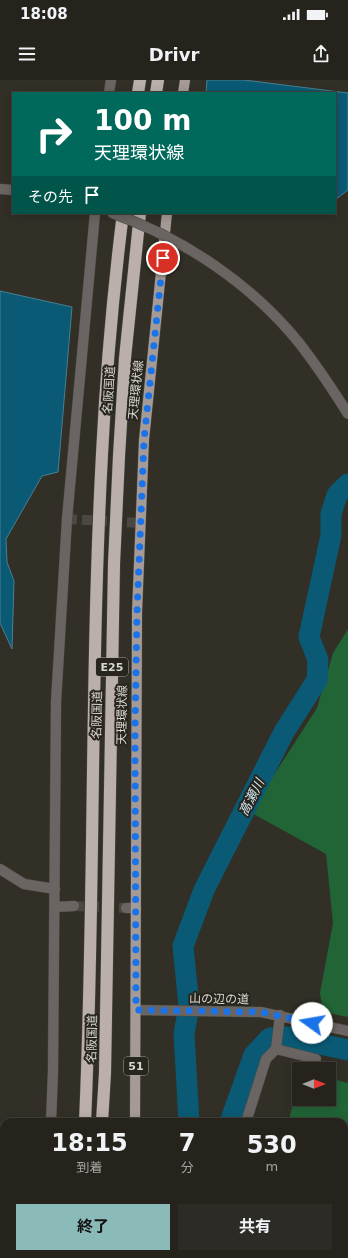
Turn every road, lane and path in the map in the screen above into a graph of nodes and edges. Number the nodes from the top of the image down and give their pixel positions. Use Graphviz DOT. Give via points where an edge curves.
graph roads {
  1 [pos="111,80"];
  2 [pos="140,80"];
  3 [pos="158,80"];
  4 [pos="185,80"];
  5 [pos="109,92"];
  6 [pos="138,92"];
  7 [pos="156,92"];
  8 [pos="183,92"];
  9 [pos="0,188"];
  10 [pos="12,190"];
  11 [pos="95,214"];
  12 [pos="114,214"];
  13 [pos="123,214"];
  14 [pos="140,214"];
  15 [pos="167,214"];
  16 [pos="348,414"];
  17 [pos="0,869"];
  18 [pos="54,889"];
  19 [pos="74,906"];
  20 [pos="54,907"];
  21 [pos="136,1010"];
  22 [pos="280,1015"];
  23 [pos="348,1031"];
  24 [pos="276,1049"];
  25 [pos="316,1059"];
  26 [pos="51,1118"];
  27 [pos="85,1118"];
  28 [pos="102,1118"];
  29 [pos="135,1118"];
  30 [pos="247,1118"];
  1 -- 5 [label="street"];
  2 -- 6 [label="highway"];
  3 -- 7 [label="highway"];
  4 -- 8 [label="main road"];
  9 -- 10 [label="street"];
  11 -- 18 [label="street" via="67,520 56,702"];
  12 -- 16 [label="street, bridge" via="187,249 230,278 259,302 299,344"];
  13 -- 27 [label="highway, 名阪国道 / E25" via="108,352 102,455"];
  14 -- 28 [label="highway, 名阪国道 / E25" via="118,456"];
  15 -- 21 [label="main road, 天理環状線 / 51" via="144,440 137,613 131,908"];
  17 -- 18 [label="street" via="24,884"];
  18 -- 20 [label="street"];
  19 -- 20 [label="street"];
  20 -- 26 [label="street"];
  21 -- 22 [label="street, 山の辺の道" via="261,1012"];
  21 -- 29 [label="main road, 天理環状線 / 51"];
  22 -- 23 [label="street, 山の辺の道"];
  22 -- 24 [label="street"];
  24 -- 25 [label="street"];
  24 -- 30 [label="street" via="266,1059"];
}
